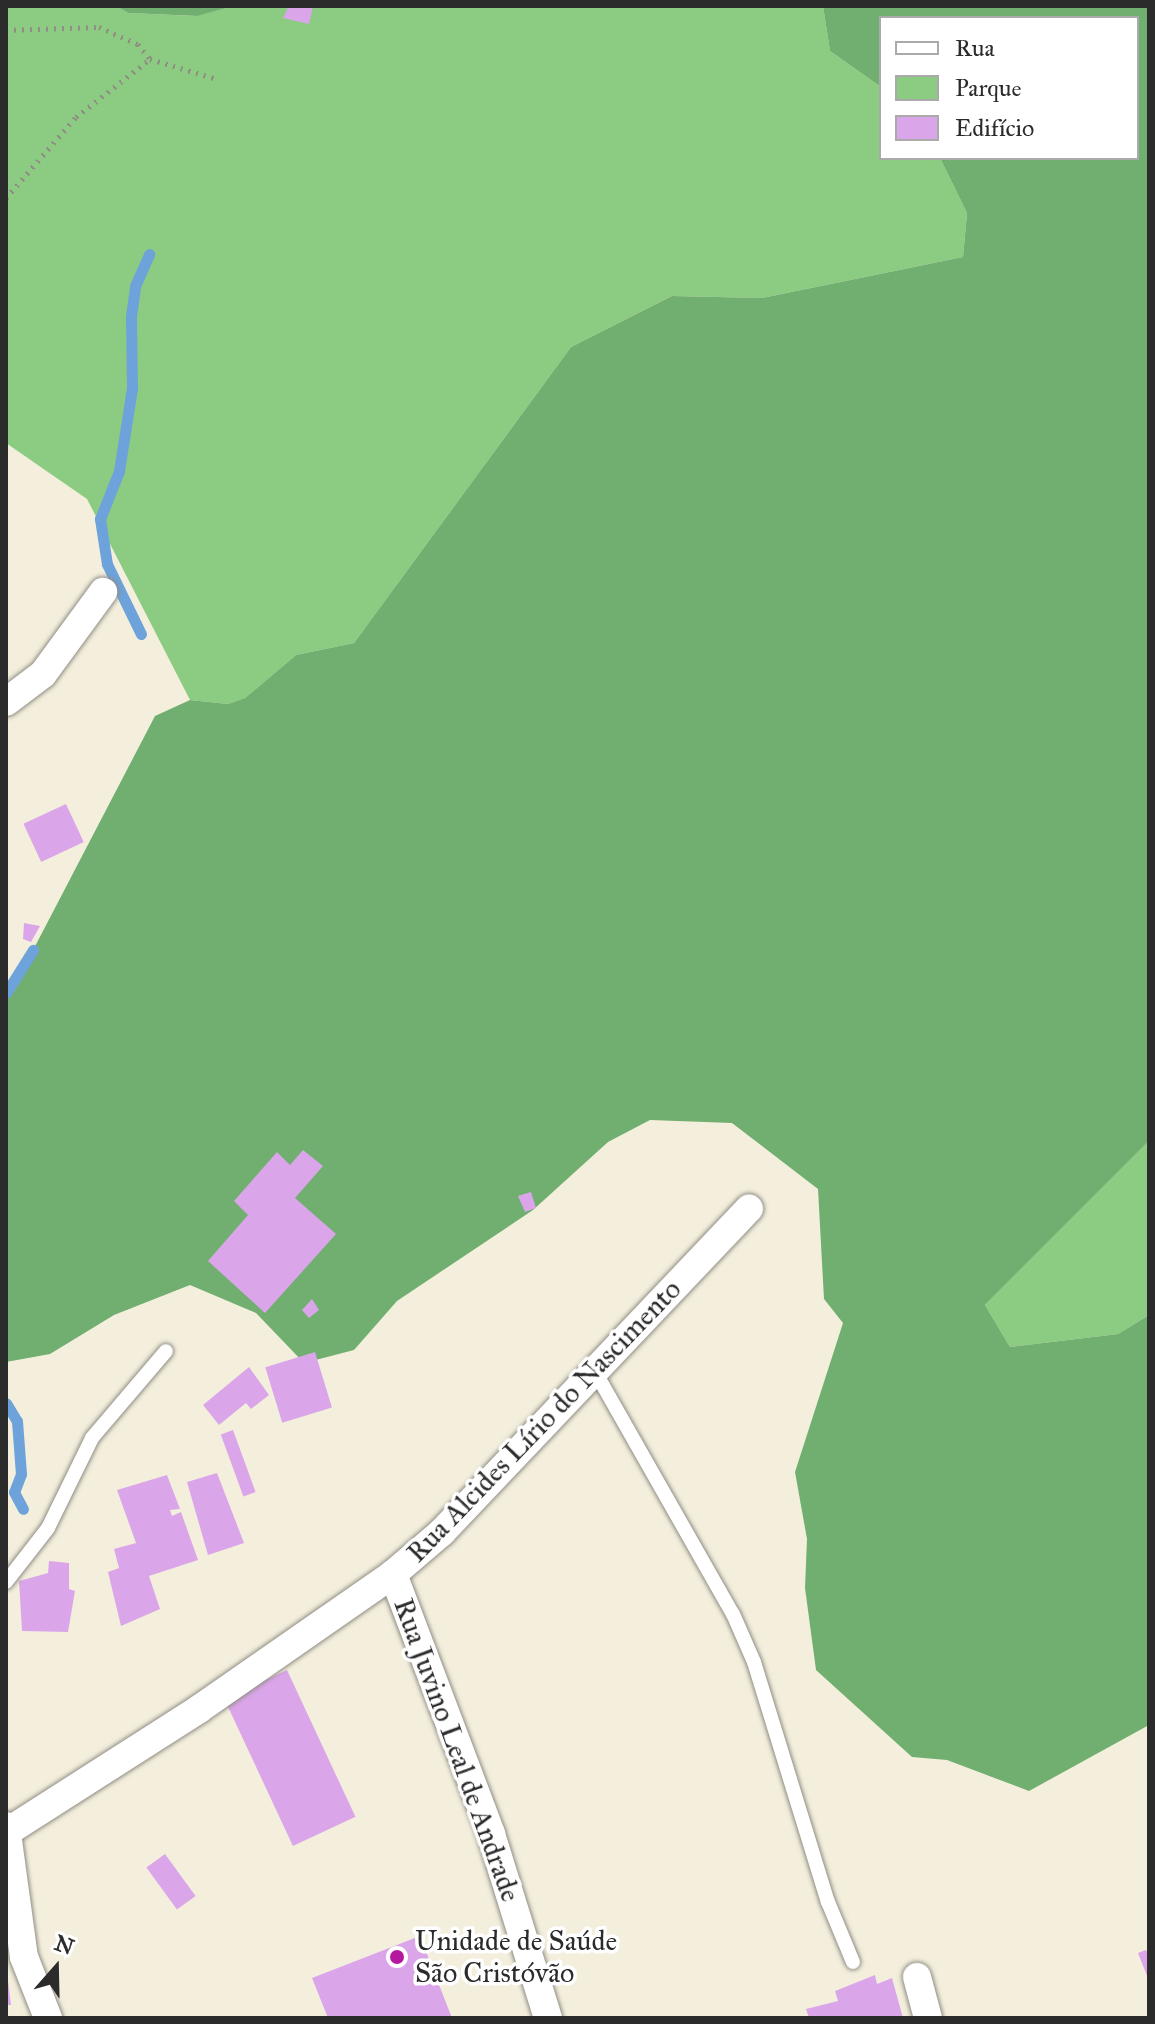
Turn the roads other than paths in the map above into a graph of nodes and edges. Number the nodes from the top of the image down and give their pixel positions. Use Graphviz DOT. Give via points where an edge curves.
graph roads {
  1 [pos="103,592"];
  2 [pos="6,702"];
  3 [pos="749,1209"];
  4 [pos="166,1351"];
  5 [pos="593,1367"];
  6 [pos="393,1574"];
  7 [pos="6,1582"];
  8 [pos="6,1829"];
  9 [pos="853,1962"];
  10 [pos="917,1977"];
  11 [pos="48,2018"];
  12 [pos="548,2018"];
  13 [pos="928,2018"];
  1 -- 2 [label="street" via="43,674"];
  3 -- 5 [label="street, Rua Alcides Lírio do Nascimento"];
  4 -- 7 [label="lane" via="92,1438 48,1528"];
  5 -- 6 [label="street, Rua Alcides Lírio do Nascimento" via="442,1532"];
  5 -- 9 [label="lane" via="733,1614 754,1662 828,1902"];
  6 -- 8 [label="street, Rua Alcides Lírio do Nascimento" via="199,1709"];
  6 -- 12 [label="street, Rua Juvino Leal de Andrade" via="491,1834"];
  8 -- 11 [label="street, Rua Alcides Lírio do Nascimento" via="24,1957"];
  10 -- 13 [label="street"];
}
